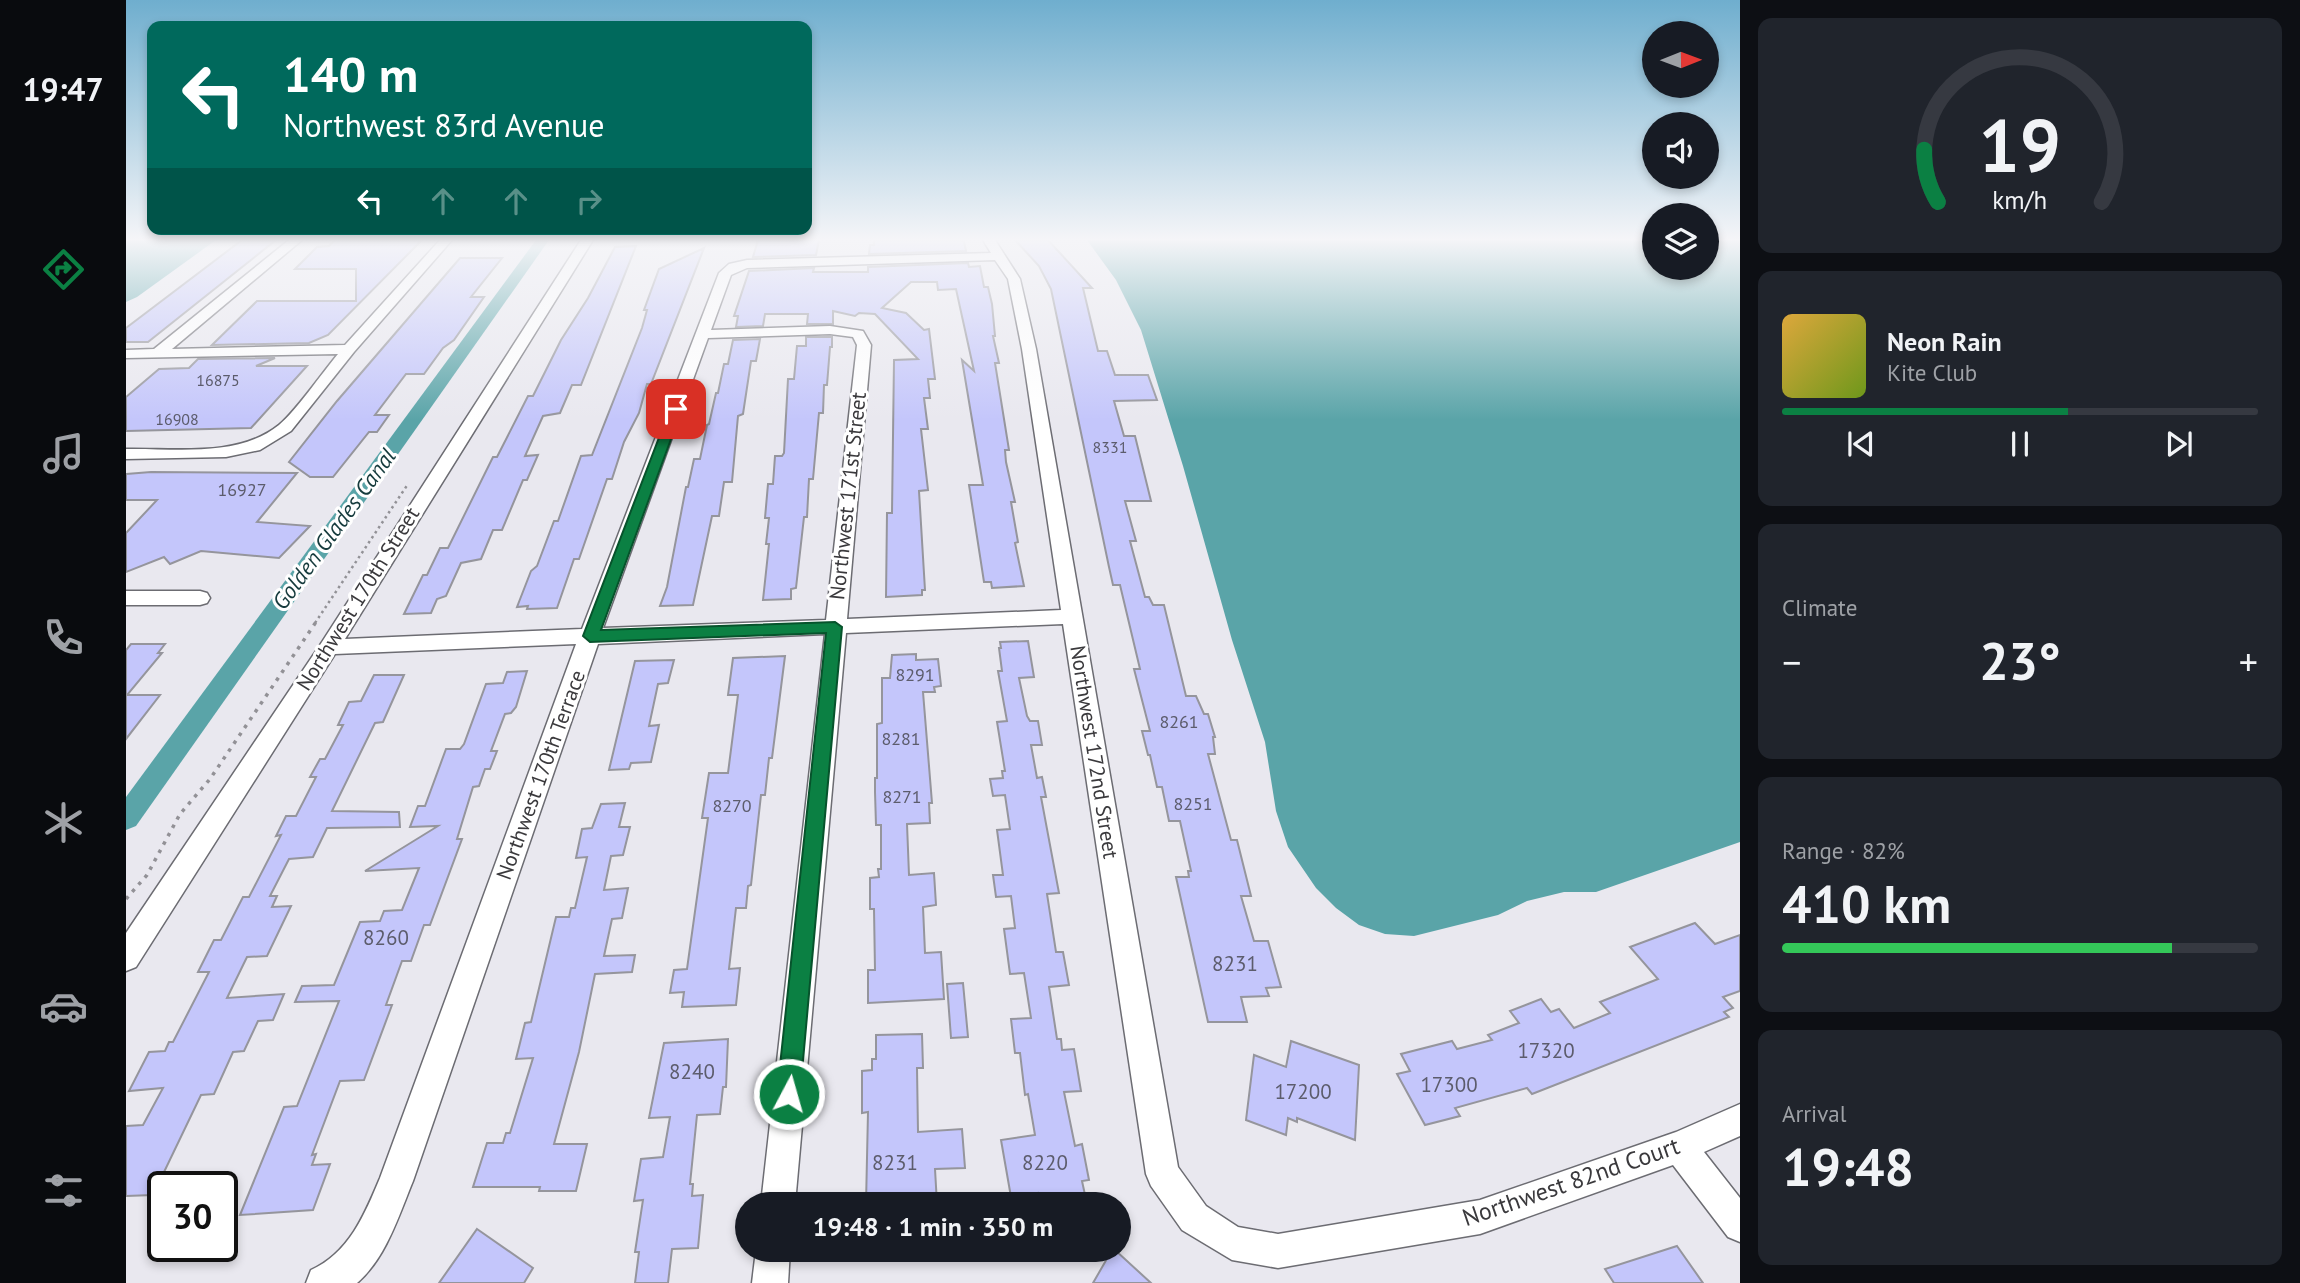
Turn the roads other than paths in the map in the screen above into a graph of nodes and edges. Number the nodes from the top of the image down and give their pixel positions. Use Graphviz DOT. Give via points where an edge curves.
graph roads {
  1 [pos="223,300"];
  2 [pos="393,300"];
  3 [pos="549,300"];
  4 [pos="716,300"];
  5 [pos="1018,300"];
  6 [pos="704,334"];
  7 [pos="349,349"];
  8 [pos="158,353"];
  9 [pos="126,354"];
  10 [pos="126,454"];
  11 [pos="126,598"];
  12 [pos="201,598"];
  13 [pos="1071,617"];
  14 [pos="835,627"];
  15 [pos="590,636"];
  16 [pos="329,647"];
  17 [pos="126,957"];
  18 [pos="1740,1120"];
  19 [pos="1679,1146"];
  20 [pos="779,1192"];
  21 [pos="1740,1225"];
  22 [pos="1232,1243"];
  23 [pos="772,1262"];
  24 [pos="332,1281"];
  25 [pos="770,1283"];
  1 -- 8 [label="street"];
  2 -- 7 [label="street"];
  3 -- 16 [label="street, Northwest 170th Street"];
  4 -- 6 [label="street, Northwest 170th Terrace"];
  5 -- 13 [label="street, Northwest 172nd Street"];
  6 -- 14 [label="street, Northwest 171st Street" via="830,330 858,334 864,345"];
  6 -- 15 [label="street, Northwest 170th Terrace"];
  7 -- 8 [label="street"];
  7 -- 10 [label="street" via="285,428 254,446 226,452"];
  8 -- 9 [label="street"];
  11 -- 12 [label="street"];
  13 -- 14 [label="street"];
  13 -- 22 [label="street, Northwest 172nd Street" via="1163,1174 1195,1218"];
  14 -- 15 [label="street"];
  14 -- 20 [label="street, Northwest 171st Street"];
  15 -- 16 [label="street"];
  15 -- 24 [label="street, Northwest 170th Terrace" via="396,1181 373,1234"];
  16 -- 17 [label="street, Northwest 170th Street"];
  18 -- 19 [label="street, Northwest 82nd Court"];
  19 -- 21 [label="street"];
  19 -- 22 [label="street, Northwest 82nd Court" via="1480,1217 1278,1251"];
  23 -- 25 [label="street"];
}
